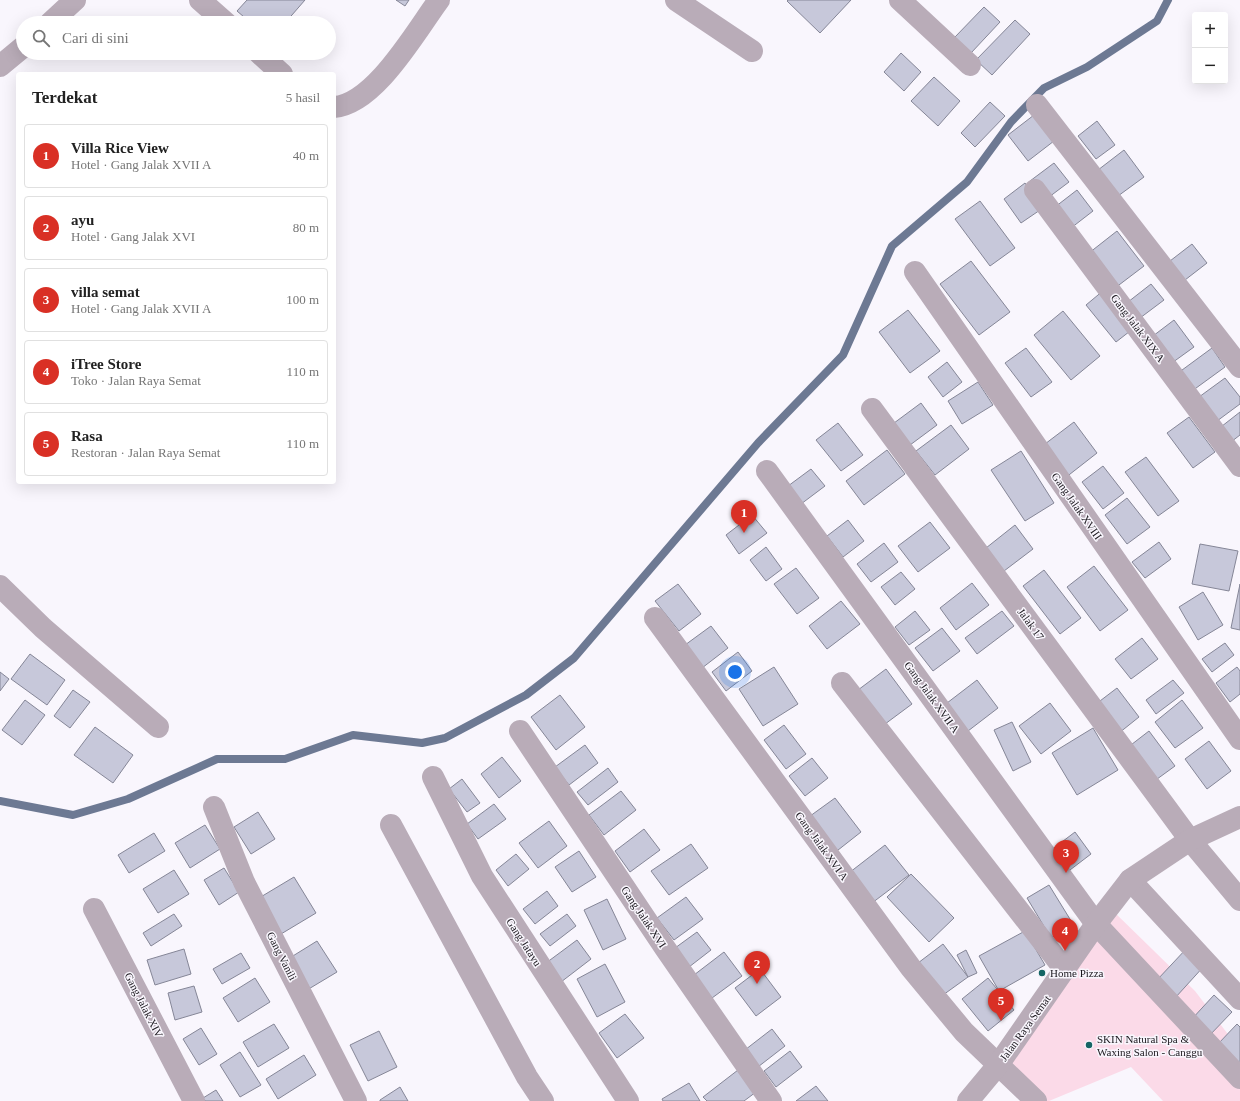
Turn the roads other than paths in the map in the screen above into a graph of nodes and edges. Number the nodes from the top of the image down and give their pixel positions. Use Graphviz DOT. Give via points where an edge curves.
graph roads {
  1 [pos="76,0"];
  2 [pos="200,0"];
  3 [pos="439,0"];
  4 [pos="676,0"];
  5 [pos="900,0"];
  6 [pos="58,16"];
  7 [pos="218,16"];
  8 [pos="752,51"];
  9 [pos="267,60"];
  10 [pos="970,65"];
  11 [pos="280,72"];
  12 [pos="1037,105"];
  13 [pos="336,107"];
  14 [pos="1035,190"];
  15 [pos="915,272"];
  16 [pos="1240,367"];
  17 [pos="872,409"];
  18 [pos="1240,466"];
  19 [pos="768,471"];
  20 [pos="0,586"];
  21 [pos="655,618"];
  22 [pos="842,683"];
  23 [pos="158,727"];
  24 [pos="520,731"];
  25 [pos="1240,739"];
  26 [pos="433,777"];
  27 [pos="214,808"];
  28 [pos="1240,817"];
  29 [pos="391,825"];
  30 [pos="1190,840"];
  31 [pos="1130,880"];
  32 [pos="1240,900"];
  33 [pos="94,909"];
  34 [pos="1096,924"];
  35 [pos="1065,970"];
  36 [pos="1240,999"];
  37 [pos="998,1065"];
  38 [pos="1240,1078"];
  39 [pos="194,1101"];
  40 [pos="356,1101"];
  41 [pos="543,1101"];
  42 [pos="628,1101"];
  43 [pos="771,1101"];
  44 [pos="968,1101"];
  45 [pos="1036,1101"];
  1 -- 6 [label="street"];
  2 -- 7 [label="street"];
  3 -- 13 [label="street" via="370,90"];
  4 -- 8 [label="street"];
  5 -- 10 [label="street"];
  9 -- 11 [label="street"];
  12 -- 16 [label="street"];
  14 -- 18 [label="street, Gang Jalak XIX A"];
  15 -- 25 [label="street, Gang Jalak XVIII"];
  17 -- 30 [label="street, Jalak 17"];
  19 -- 34 [label="street, Gang Jalak XVII A"];
  20 -- 23 [label="street" via="43,628"];
  21 -- 37 [label="street, Gang Jalak XVI A" via="910,968 964,1032"];
  22 -- 35 [label="street"];
  24 -- 43 [label="street, Gang Jalak XVI"];
  26 -- 42 [label="street, Gang Jatayu" via="482,876"];
  27 -- 40 [label="street, Gang Vanili" via="244,882"];
  28 -- 30 [label="street, Jalan Raya Semat"];
  29 -- 41 [label="street" via="527,1077"];
  30 -- 31 [label="street, Jalan Raya Semat"];
  30 -- 32 [label="street, Jalak 17"];
  31 -- 34 [label="street, Jalan Raya Semat"];
  31 -- 36 [label="street"];
  33 -- 39 [label="street, Gang Jalak XIV"];
  34 -- 35 [label="street, Jalan Raya Semat"];
  34 -- 38 [label="street, Gang Jalak XVII A"];
  35 -- 37 [label="street, Jalan Raya Semat"];
  37 -- 44 [label="street, Jalan Raya Semat"];
  37 -- 45 [label="street, Gang Jalak XVI A"];
}
